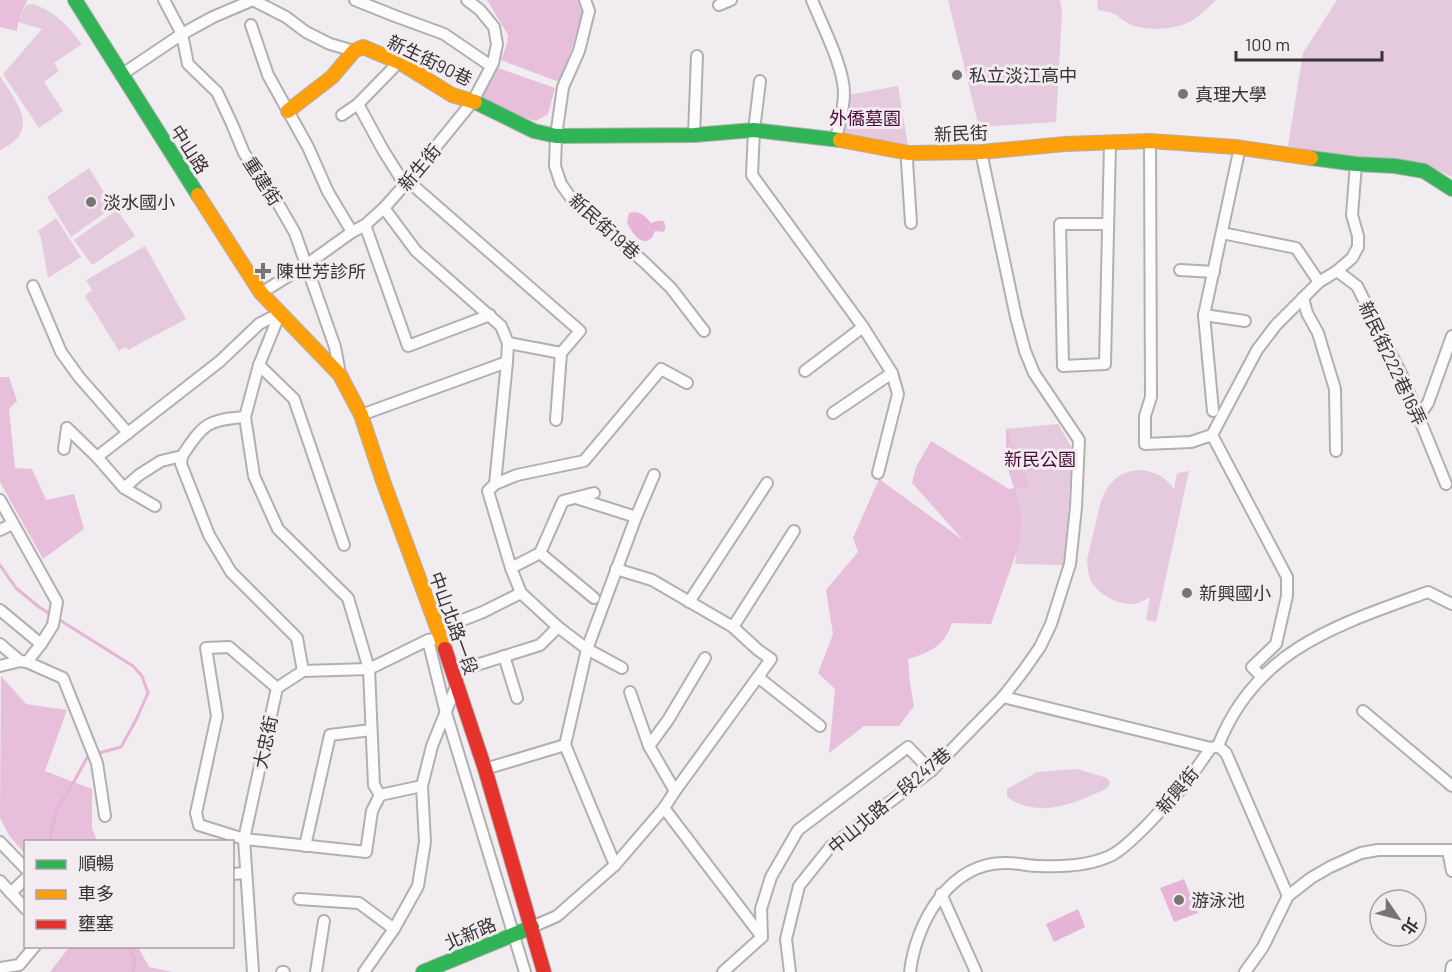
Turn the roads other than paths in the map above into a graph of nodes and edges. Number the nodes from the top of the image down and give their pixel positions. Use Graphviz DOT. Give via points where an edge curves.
graph roads {
  1 [pos="75,0"];
  2 [pos="164,0"];
  3 [pos="253,0"];
  4 [pos="355,0"];
  5 [pos="466,0"];
  6 [pos="585,0"];
  7 [pos="731,0"];
  8 [pos="812,0"];
  9 [pos="719,5"];
  10 [pos="251,25"];
  11 [pos="182,34"];
  12 [pos="354,51"];
  13 [pos="697,56"];
  14 [pos="399,62"];
  15 [pos="491,66"];
  16 [pos="121,75"];
  17 [pos="760,81"];
  18 [pos="473,101"];
  19 [pos="358,104"];
  20 [pos="288,111"];
  21 [pos="342,115"];
  22 [pos="754,130"];
  23 [pos="694,135"];
  24 [pos="556,136"];
  25 [pos="836,139"];
  26 [pos="1150,141"];
  27 [pos="1110,143"];
  28 [pos="1240,147"];
  29 [pos="981,152"];
  30 [pos="909,153"];
  31 [pos="1356,164"];
  32 [pos="406,183"];
  33 [pos="1452,189"];
  34 [pos="384,208"];
  35 [pos="911,223"];
  36 [pos="1108,224"];
  37 [pos="365,225"];
  38 [pos="352,232"];
  39 [pos="1222,234"];
  40 [pos="306,265"];
  41 [pos="1180,270"];
  42 [pos="1214,272"];
  43 [pos="1337,272"];
  44 [pos="1319,282"];
  45 [pos="33,286"];
  46 [pos="261,293"];
  47 [pos="1303,298"];
  48 [pos="280,313"];
  49 [pos="490,315"];
  50 [pos="1204,315"];
  51 [pos="1245,321"];
  52 [pos="863,327"];
  53 [pos="704,331"];
  54 [pos="1452,336"];
  55 [pos="508,343"];
  56 [pos="561,352"];
  57 [pos="507,362"];
  58 [pos="260,365"];
  59 [pos="805,371"];
  60 [pos="892,373"];
  61 [pos="340,375"];
  62 [pos="687,383"];
  63 [pos="1213,411"];
  64 [pos="833,413"];
  65 [pos="361,415"];
  66 [pos="1419,416"];
  67 [pos="245,417"];
  68 [pos="556,420"];
  69 [pos="128,433"];
  70 [pos="1212,435"];
  71 [pos="64,449"];
  72 [pos="1336,451"];
  73 [pos="182,456"];
  74 [pos="97,457"];
  75 [pos="878,473"];
  76 [pos="654,475"];
  77 [pos="767,483"];
  78 [pos="1446,484"];
  79 [pos="124,488"];
  80 [pos="492,488"];
  81 [pos="594,493"];
  82 [pos="576,497"];
  83 [pos="0,500"];
  84 [pos="155,506"];
  85 [pos="636,517"];
  86 [pos="12,524"];
  87 [pos="0,530"];
  88 [pos="794,531"];
  89 [pos="344,544"];
  90 [pos="540,553"];
  91 [pos="511,568"];
  92 [pos="616,569"];
  93 [pos="521,593"];
  94 [pos="594,598"];
  95 [pos="689,602"];
  96 [pos="1452,604"];
  97 [pos="0,610"];
  98 [pos="558,627"];
  99 [pos="734,627"];
  100 [pos="434,639"];
  101 [pos="0,644"];
  102 [pos="41,644"];
  103 [pos="587,649"];
  104 [pos="504,656"];
  105 [pos="705,658"];
  106 [pos="23,662"];
  107 [pos="0,666"];
  108 [pos="622,668"];
  109 [pos="369,669"];
  110 [pos="303,671"];
  111 [pos="1262,677"];
  112 [pos="455,678"];
  113 [pos="759,678"];
  114 [pos="277,688"];
  115 [pos="630,692"];
  116 [pos="1003,697"];
  117 [pos="517,698"];
  118 [pos="1363,711"];
  119 [pos="446,712"];
  120 [pos="820,726"];
  121 [pos="371,730"];
  122 [pos="565,746"];
  123 [pos="649,746"];
  124 [pos="1214,747"];
  125 [pos="485,769"];
  126 [pos="931,771"];
  127 [pos="422,786"];
  128 [pos="1452,786"];
  129 [pos="675,791"];
  130 [pos="380,795"];
  131 [pos="664,808"];
  132 [pos="105,816"];
  133 [pos="244,839"];
  134 [pos="0,842"];
  135 [pos="305,846"];
  136 [pos="1450,850"];
  137 [pos="13,851"];
  138 [pos="24,862"];
  139 [pos="615,864"];
  140 [pos="24,868"];
  141 [pos="1452,871"];
  142 [pos="246,873"];
  143 [pos="234,874"];
  144 [pos="24,880"];
  145 [pos="0,881"];
  146 [pos="11,893"];
  147 [pos="941,894"];
  148 [pos="1288,896"];
  149 [pos="298,900"];
  150 [pos="24,907"];
  151 [pos="324,921"];
  152 [pos="532,927"];
  153 [pos="394,929"];
  154 [pos="513,934"];
  155 [pos="762,937"];
  156 [pos="32,948"];
  157 [pos="0,957"];
  158 [pos="1452,966"];
  159 [pos="4,967"];
  160 [pos="253,972"];
  161 [pos="316,972"];
  162 [pos="364,972"];
  163 [pos="423,972"];
  164 [pos="525,972"];
  165 [pos="544,972"];
  166 [pos="723,972"];
  167 [pos="790,972"];
  168 [pos="910,972"];
  169 [pos="976,972"];
  170 [pos="1245,972"];
  171 [pos="1451,972"];
  1 -- 16 [label="street, 中山路"];
  2 -- 11 [label="street, 重建街"];
  3 -- 11 [label="street"];
  3 -- 12 [label="street" via="306,32"];
  4 -- 15 [label="street" via="444,34"];
  5 -- 15 [label="street, 新生街" via="494,27 497,44"];
  6 -- 24 [label="street, 新民街19巷" via="589,11 579,51 563,87"];
  7 -- 9 [label="street"];
  8 -- 25 [label="street" via="842,75 843,108"];
  10 -- 20 [label="street" via="268,75"];
  11 -- 16 [label="street"];
  11 -- 40 [label="street, 重建街" via="188,64 217,92 244,153 295,233"];
  12 -- 14 [label="street, 新生街90巷" via="363,47"];
  12 -- 20 [label="street" via="332,77"];
  13 -- 23 [label="street"];
  14 -- 18 [label="street, 新生街90巷" via="453,95"];
  14 -- 19 [label="street"];
  15 -- 18 [label="street, 新生街"];
  16 -- 46 [label="street, 中山路"];
  17 -- 22 [label="street"];
  18 -- 24 [label="street, 新民街" via="534,131"];
  18 -- 32 [label="street, 新生街"];
  19 -- 21 [label="street"];
  19 -- 32 [label="street"];
  20 -- 38 [label="street"];
  22 -- 23 [label="street, 新民街"];
  22 -- 25 [label="street, 新民街"];
  22 -- 52 [label="street" via="752,175"];
  23 -- 24 [label="street, 新民街"];
  24 -- 53 [label="street, 新民街19巷" via="555,166 571,198 645,262"];
  25 -- 30 [label="street, 新民街"];
  26 -- 27 [label="street, 新民街"];
  26 -- 28 [label="street, 新民街"];
  26 -- 70 [label="street" via="1151,397 1145,416 1145,444 1191,442"];
  27 -- 29 [label="street, 新民街"];
  27 -- 36 [label="street"];
  28 -- 31 [label="street, 新民街"];
  28 -- 39 [label="street"];
  29 -- 30 [label="street, 新民街"];
  29 -- 116 [label="street, 中山北路一段247巷" via="1025,351 1034,373 1079,440 1070,564 1060,600 1040,647"];
  30 -- 35 [label="street"];
  31 -- 33 [label="street, 新民街" via="1424,171"];
  31 -- 43 [label="street" via="1352,215 1358,247"];
  32 -- 34 [label="street, 新生街"];
  32 -- 56 [label="street" via="580,331"];
  34 -- 37 [label="street, 新生街"];
  34 -- 49 [label="street" via="416,251"];
  36 -- 36 [label="street" via="1060,224 1063,366 1105,364"];
  37 -- 38 [label="street, 新生街"];
  37 -- 49 [label="street" via="408,346"];
  38 -- 40 [label="street, 新生街"];
  39 -- 42 [label="street"];
  39 -- 44 [label="street" via="1296,248"];
  40 -- 46 [label="street, 新生街"];
  40 -- 61 [label="street, 重建街" via="335,347"];
  41 -- 42 [label="street"];
  42 -- 50 [label="street"];
  43 -- 44 [label="street"];
  43 -- 66 [label="street, 新民街222巷16弄" via="1357,286"];
  44 -- 47 [label="street"];
  45 -- 69 [label="street" via="61,352"];
  46 -- 48 [label="street, 中山路"];
  47 -- 70 [label="street" via="1257,350"];
  47 -- 72 [label="street" via="1335,389"];
  48 -- 58 [label="street"];
  48 -- 61 [label="street, 中山北路一段"];
  48 -- 69 [label="street" via="259,324 219,362"];
  49 -- 55 [label="street" via="501,326"];
  50 -- 51 [label="street"];
  50 -- 63 [label="street"];
  52 -- 59 [label="street"];
  52 -- 60 [label="street"];
  54 -- 66 [label="street" via="1428,403"];
  55 -- 56 [label="street"];
  55 -- 57 [label="street"];
  56 -- 68 [label="street"];
  57 -- 65 [label="street"];
  57 -- 80 [label="street"];
  58 -- 67 [label="street"];
  58 -- 89 [label="street" via="294,399"];
  60 -- 64 [label="street"];
  60 -- 75 [label="street" via="898,394"];
  61 -- 65 [label="street, 中山北路一段"];
  62 -- 80 [label="street" via="661,369 584,461 517,475"];
  65 -- 100 [label="street, 中山北路一段"];
  66 -- 78 [label="street, 新民街222巷16弄"];
  67 -- 73 [label="street" via="209,423"];
  67 -- 109 [label="street" via="254,476 279,529 348,598"];
  69 -- 74 [label="street"];
  70 -- 111 [label="street" via="1287,577 1287,596 1276,644 1252,667"];
  71 -- 74 [label="street" via="67,428"];
  73 -- 79 [label="street" via="161,461"];
  73 -- 110 [label="street" via="181,464 209,535 231,572 297,638"];
  74 -- 79 [label="street"];
  76 -- 85 [label="street"];
  77 -- 95 [label="street"];
  79 -- 84 [label="street"];
  80 -- 91 [label="street"];
  81 -- 82 [label="street"];
  82 -- 85 [label="street"];
  82 -- 90 [label="street" via="563,501"];
  83 -- 86 [label="street"];
  85 -- 92 [label="street"];
  86 -- 87 [label="street"];
  86 -- 102 [label="street" via="57,602 53,625"];
  88 -- 99 [label="street"];
  90 -- 91 [label="street"];
  90 -- 94 [label="street"];
  91 -- 93 [label="street"];
  92 -- 95 [label="street" via="652,580"];
  92 -- 103 [label="street"];
  93 -- 98 [label="street"];
  93 -- 100 [label="street" via="455,623"];
  95 -- 99 [label="street"];
  96 -- 111 [label="street, 新興街" via="1428,592 1356,618 1308,641"];
  97 -- 102 [label="street"];
  98 -- 103 [label="street"];
  98 -- 104 [label="street" via="540,645"];
  99 -- 113 [label="street" via="771,659"];
  100 -- 109 [label="street"];
  100 -- 112 [label="street, 中山北路一段"];
  100 -- 119 [label="street"];
  101 -- 106 [label="street"];
  102 -- 106 [label="street"];
  103 -- 108 [label="street"];
  103 -- 122 [label="street"];
  104 -- 112 [label="street"];
  104 -- 117 [label="street"];
  105 -- 123 [label="street"];
  106 -- 107 [label="street"];
  106 -- 132 [label="street" via="63,678 97,763"];
  109 -- 110 [label="street"];
  109 -- 121 [label="street"];
  110 -- 114 [label="street"];
  111 -- 124 [label="street, 新興街" via="1235,710"];
  112 -- 119 [label="street"];
  112 -- 125 [label="street, 中山北路一段"];
  113 -- 120 [label="street"];
  113 -- 129 [label="street"];
  114 -- 133 [label="street, 大忠街"];
  114 -- 133 [label="street" via="229,647 206,648 217,716 196,813 199,825"];
  115 -- 123 [label="street"];
  116 -- 124 [label="street"];
  116 -- 126 [label="street, 中山北路一段247巷"];
  118 -- 128 [label="street"];
  119 -- 127 [label="street"];
  119 -- 154 [label="street"];
  121 -- 130 [label="street" via="374,785"];
  121 -- 135 [label="street" via="330,735"];
  122 -- 125 [label="street"];
  122 -- 139 [label="street"];
  123 -- 129 [label="street"];
  124 -- 147 [label="street, 新興街" via="1138,835 1112,855 1065,867 987,865 968,872"];
  124 -- 148 [label="street" via="1226,753"];
  125 -- 152 [label="street, 中山北路一段"];
  126 -- 155 [label="street" via="908,747 798,830 771,877 760,909"];
  126 -- 167 [label="street, 中山北路一段247巷" via="831,846 799,886 786,939"];
  127 -- 130 [label="street"];
  127 -- 153 [label="street" via="425,842 418,886"];
  129 -- 131 [label="street"];
  130 -- 135 [label="street" via="372,811 366,852"];
  131 -- 139 [label="street"];
  131 -- 155 [label="street"];
  133 -- 135 [label="street"];
  133 -- 142 [label="street, 大忠街"];
  134 -- 140 [label="street"];
  136 -- 141 [label="street"];
  136 -- 148 [label="street" via="1361,853 1311,878"];
  137 -- 138 [label="street"];
  139 -- 152 [label="street" via="557,916"];
  142 -- 143 [label="street"];
  142 -- 160 [label="street, 大忠街"];
  144 -- 146 [label="street"];
  145 -- 146 [label="street"];
  146 -- 150 [label="street"];
  147 -- 168 [label="street, 新興街" via="926,919"];
  147 -- 169 [label="street"];
  148 -- 170 [label="street" via="1263,947"];
  149 -- 153 [label="street" via="359,903"];
  151 -- 161 [label="street"];
  152 -- 154 [label="street, 北新路"];
  152 -- 165 [label="street, 中山北路一段"];
  153 -- 162 [label="street"];
  154 -- 163 [label="street, 北新路"];
  154 -- 164 [label="street"];
  155 -- 166 [label="street"];
  156 -- 159 [label="street" via="19,965"];
  157 -- 159 [label="street"];
  158 -- 171 [label="street"];
}
